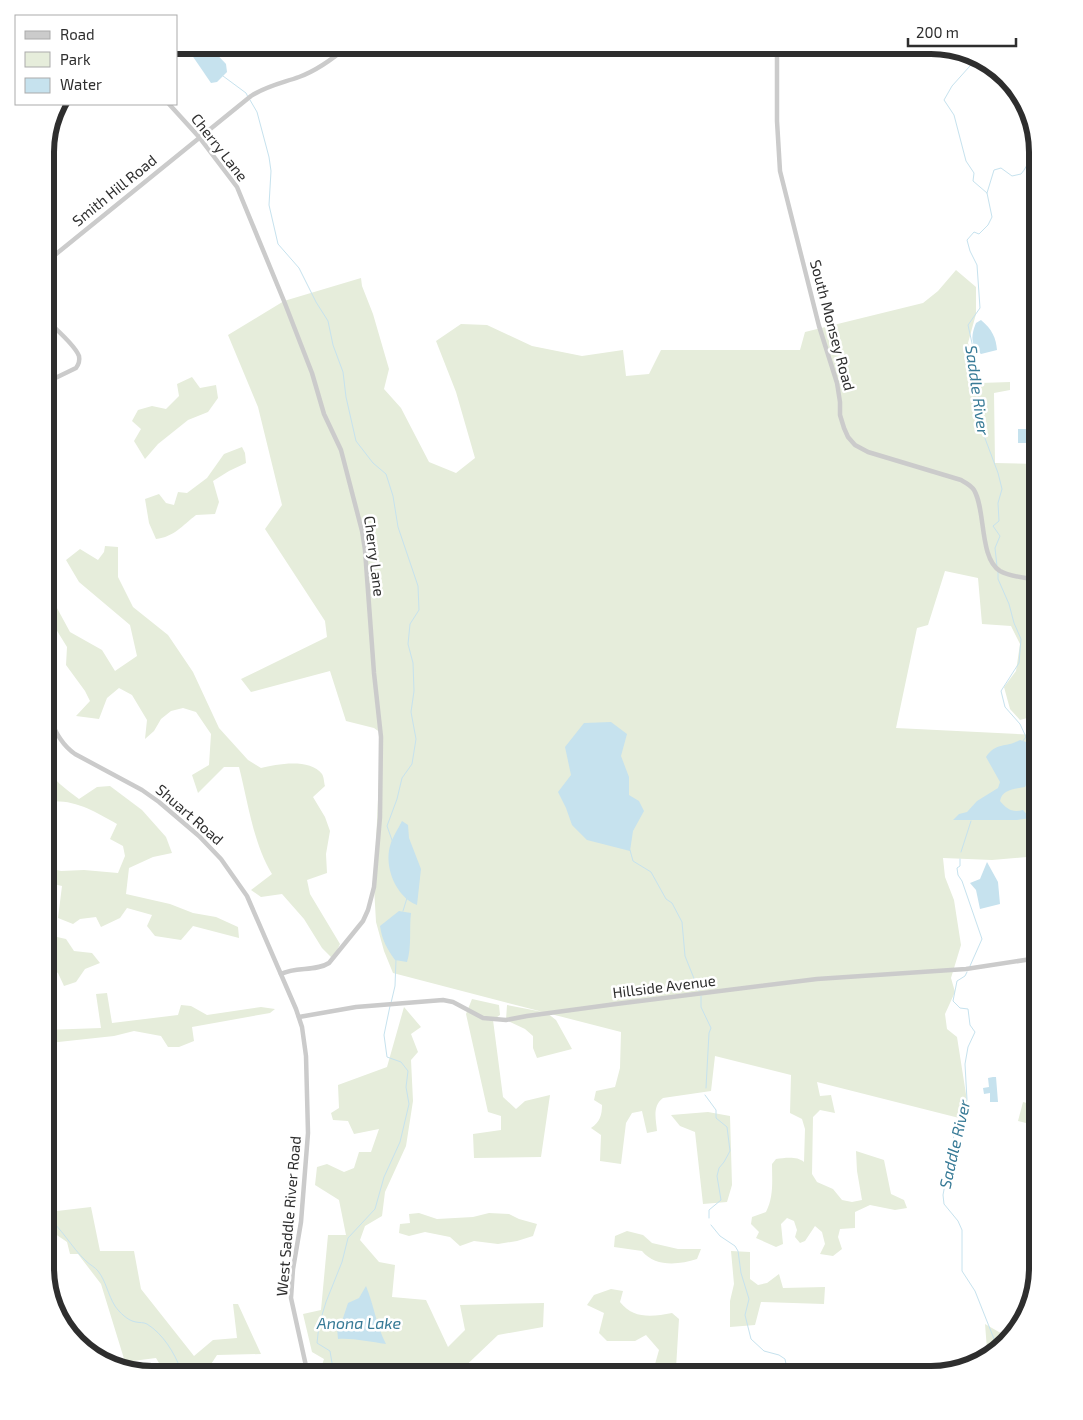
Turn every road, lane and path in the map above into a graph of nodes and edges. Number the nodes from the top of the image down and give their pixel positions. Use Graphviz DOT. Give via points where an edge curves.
graph roads {
  1 [pos="339,54"];
  2 [pos="777,54"];
  3 [pos="170,105"];
  4 [pos="199,137"];
  5 [pos="54,255"];
  6 [pos="54,327"];
  7 [pos="54,379"];
  8 [pos="1029,578"];
  9 [pos="54,729"];
  10 [pos="268,946"];
  11 [pos="1029,959"];
  12 [pos="281,974"];
  13 [pos="299,1017"];
  14 [pos="306,1366"];
  1 -- 4 [label="street, Smith Hill Road" via="312,71 261,90"];
  2 -- 8 [label="street, South Monsey Road" via="780,171 819,326 837,383 840,415 848,437 868,452 969,484 978,501 989,557 994,565 1008,574"];
  3 -- 4 [label="street, Cherry Lane"];
  4 -- 5 [label="street, Smith Hill Road"];
  4 -- 12 [label="street, Cherry Lane" via="238,187 312,373 324,414 341,450 362,531 381,737 380,817 374,887 363,921 333,959 322,967"];
  6 -- 7 [label="street" via="79,359 76,368"];
  9 -- 10 [label="street, Shuart Road" via="65,748 148,794 221,858 247,896"];
  10 -- 12 [label="street, West Saddle River Road"];
  11 -- 13 [label="street, Hillside Avenue" via="966,969 817,979 506,1020 483,1018 443,1000"];
  12 -- 13 [label="street, West Saddle River Road"];
  13 -- 14 [label="street, West Saddle River Road" via="306,1056 308,1133 291,1298"];
}
